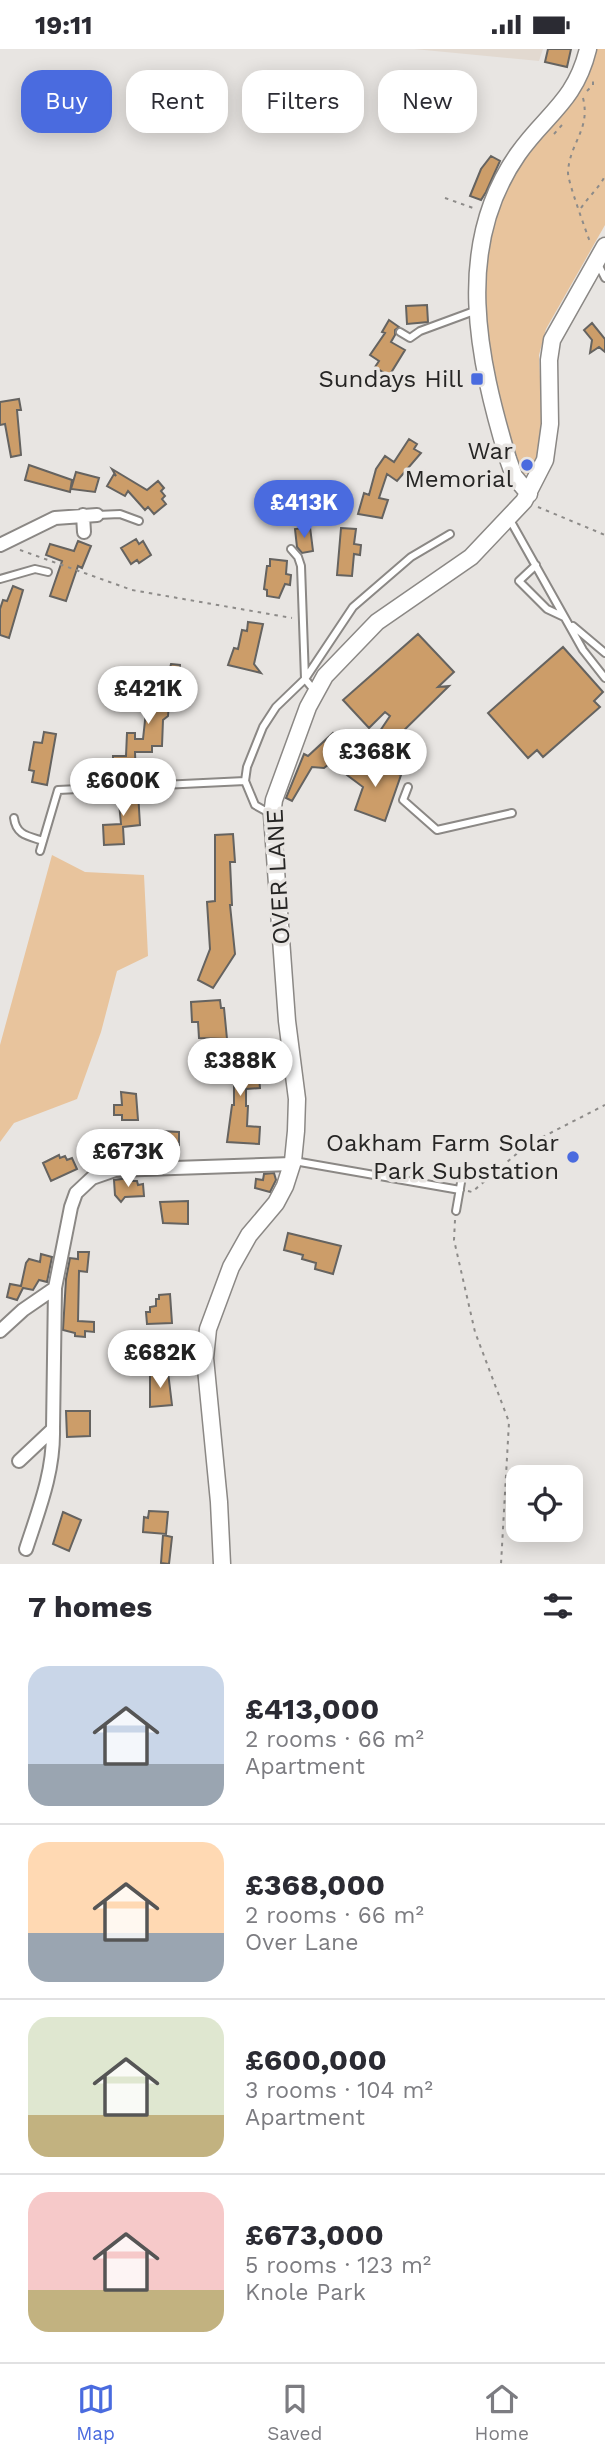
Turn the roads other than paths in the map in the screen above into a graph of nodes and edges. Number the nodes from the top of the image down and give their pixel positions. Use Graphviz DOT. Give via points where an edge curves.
graph roads {
  1 [pos="588,49"];
  2 [pos="601,253"];
  3 [pos="605,278"];
  4 [pos="477,310"];
  5 [pos="400,332"];
  6 [pos="527,497"];
  7 [pos="90,515"];
  8 [pos="509,518"];
  9 [pos="139,520"];
  10 [pos="84,532"];
  11 [pos="450,534"];
  12 [pos="0,545"];
  13 [pos="291,549"];
  14 [pos="536,565"];
  15 [pos="48,572"];
  16 [pos="0,579"];
  17 [pos="567,620"];
  18 [pos="605,653"];
  19 [pos="605,678"];
  20 [pos="310,685"];
  21 [pos="246,781"];
  22 [pos="408,787"];
  23 [pos="513,813"];
  24 [pos="272,815"];
  25 [pos="14,818"];
  26 [pos="43,841"];
  27 [pos="40,851"];
  28 [pos="292,1162"];
  29 [pos="463,1171"];
  30 [pos="460,1190"];
  31 [pos="456,1211"];
  32 [pos="55,1288"];
  33 [pos="0,1331"];
  34 [pos="53,1429"];
  35 [pos="19,1461"];
  36 [pos="26,1549"];
  37 [pos="222,1564"];
  1 -- 4 [label="street" via="572,90 518,154 487,213 477,266"];
  2 -- 3 [label="lane"];
  2 -- 6 [label="street, OVER LANE" via="552,340 545,460"];
  4 -- 5 [label="lane" via="410,338"];
  4 -- 6 [label="street" via="505,452"];
  6 -- 8 [label="street, OVER LANE"];
  7 -- 9 [label="lane" via="120,514"];
  7 -- 10 [label="street"];
  7 -- 12 [label="street" via="55,519"];
  8 -- 14 [label="lane"];
  8 -- 20 [label="street, OVER LANE" via="450,573 377,622"];
  11 -- 20 [label="lane" via="411,557 353,607"];
  13 -- 20 [label="lane" via="300,566"];
  14 -- 17 [label="lane"];
  14 -- 17 [label="lane" via="519,581 547,609"];
  15 -- 16 [label="lane" via="35,569"];
  17 -- 18 [label="lane"];
  17 -- 19 [label="lane"];
  20 -- 21 [label="lane" via="276,708 263,727"];
  20 -- 24 [label="street, OVER LANE"];
  21 -- 24 [label="lane" via="256,804"];
  21 -- 26 [label="lane" via="58,790"];
  22 -- 23 [label="lane" via="403,800 437,830"];
  24 -- 28 [label="street, OVER LANE" via="297,1099"];
  25 -- 26 [label="lane" via="21,834"];
  26 -- 27 [label="lane"];
  28 -- 30 [label="lane"];
  28 -- 32 [label="street" via="115,1170 92,1178 76,1193 71,1206"];
  28 -- 37 [label="street, OVER LANE" via="276,1203 249,1235 231,1267 208,1329 205,1358"];
  29 -- 30 [label="lane"];
  30 -- 31 [label="lane"];
  32 -- 33 [label="street"];
  32 -- 34 [label="street"];
  34 -- 35 [label="street"];
  34 -- 36 [label="street" via="48,1483"];
}
